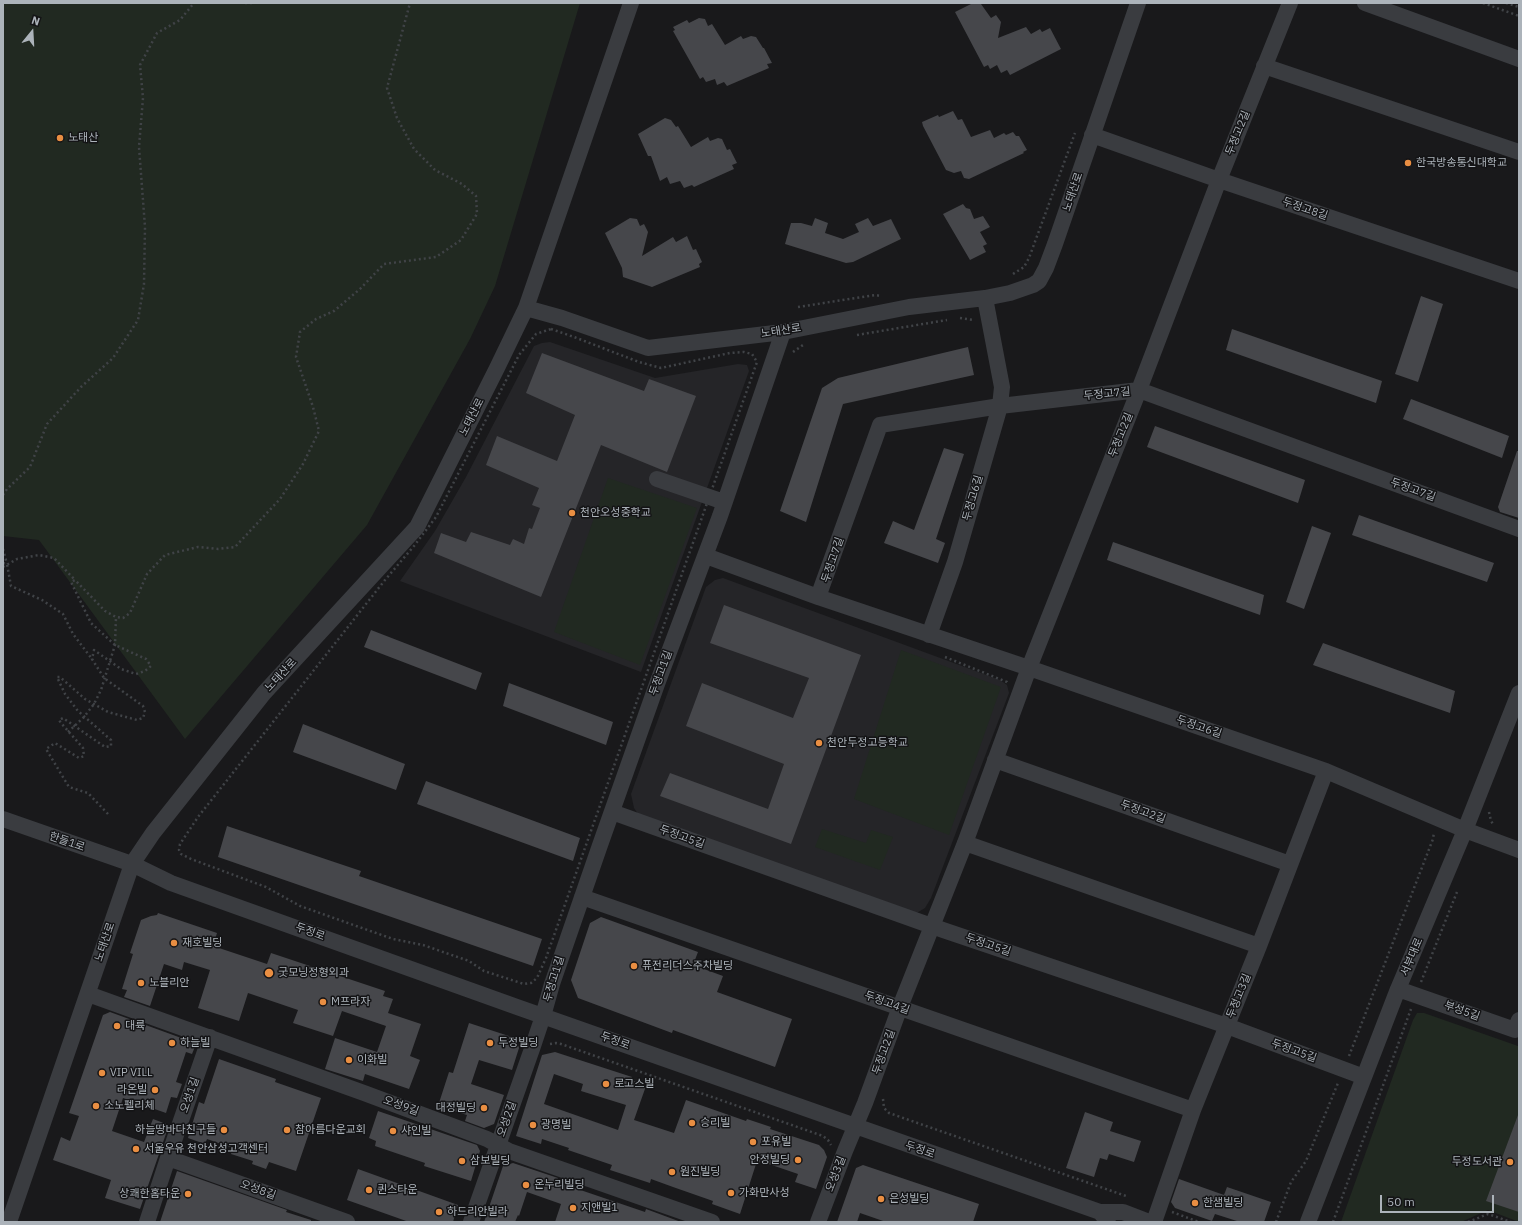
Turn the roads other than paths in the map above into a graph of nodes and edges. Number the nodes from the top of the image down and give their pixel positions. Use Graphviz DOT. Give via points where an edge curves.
graph roads {
  1 [pos="631,3"];
  2 [pos="1138,3"];
  3 [pos="1290,3"];
  4 [pos="1366,3"];
  5 [pos="1519,59"];
  6 [pos="1264,66"];
  7 [pos="1092,135"];
  8 [pos="1519,152"];
  9 [pos="1219,180"];
  10 [pos="1518,278"];
  11 [pos="984,298"];
  12 [pos="526,308"];
  13 [pos="783,332"];
  14 [pos="1139,390"];
  15 [pos="1000,406"];
  16 [pos="657,479"];
  17 [pos="724,502"];
  18 [pos="1519,529"];
  19 [pos="706,556"];
  20 [pos="818,597"];
  21 [pos="930,635"];
  22 [pos="1029,668"];
  23 [pos="1519,693"];
  24 [pos="995,760"];
  25 [pos="1326,771"];
  26 [pos="606,810"];
  27 [pos="3,819"];
  28 [pos="1465,830"];
  29 [pos="965,843"];
  30 [pos="1519,850"];
  31 [pos="132,864"];
  32 [pos="1290,864"];
  33 [pos="582,897"];
  34 [pos="932,926"];
  35 [pos="1259,946"];
  36 [pos="1398,989"];
  37 [pos="88,994"];
  38 [pos="900,1007"];
  39 [pos="543,1016"];
  40 [pos="1519,1020"];
  41 [pos="1227,1026"];
  42 [pos="210,1037"];
  43 [pos="1364,1077"];
  44 [pos="1193,1110"];
  45 [pos="856,1127"];
  46 [pos="498,1146"];
  47 [pos="168,1158"];
  48 [pos="1157,1215"];
  49 [pos="1104,1217"];
  50 [pos="9,1222"];
  51 [pos="147,1222"];
  52 [pos="347,1222"];
  53 [pos="471,1222"];
  54 [pos="712,1222"];
  55 [pos="818,1222"];
  56 [pos="1149,1222"];
  57 [pos="1308,1222"];
  1 -- 12 [label="street"];
  2 -- 7 [label="street, 노태산로"];
  3 -- 6 [label="street, 두정고2길"];
  4 -- 5 [label="street"];
  6 -- 8 [label="street"];
  6 -- 9 [label="street, 두정고2길"];
  7 -- 9 [label="street, 두정고8길"];
  7 -- 11 [label="street, 노태산로" via="1055,244 1039,281 1010,293"];
  9 -- 10 [label="street, 두정고8길"];
  9 -- 14 [label="street, 두정고2길"];
  11 -- 13 [label="street, 노태산로" via="909,307"];
  11 -- 15 [label="street, 두정고6길" via="1002,388"];
  12 -- 13 [label="street, 노태산로" via="648,348"];
  12 -- 31 [label="street, 노태산로" via="417,527 264,693"];
  13 -- 17 [label="street, 두정고1길"];
  14 -- 15 [label="street, 두정고7길"];
  14 -- 18 [label="street, 두정고7길"];
  14 -- 22 [label="street, 두정고2길"];
  15 -- 20 [label="street, 두정고7길" via="880,425"];
  15 -- 21 [label="street, 두정고6길"];
  16 -- 17 [label="street"];
  17 -- 19 [label="street, 두정고1길"];
  19 -- 20 [label="street, 두정고6길"];
  19 -- 26 [label="street, 두정고1길"];
  20 -- 21 [label="street, 두정고6길"];
  21 -- 22 [label="street, 두정고6길"];
  22 -- 24 [label="street, 두정고2길"];
  22 -- 25 [label="street, 두정고6길"];
  23 -- 28 [label="street, 서부대로"];
  24 -- 29 [label="street, 두정고2길"];
  24 -- 32 [label="street, 두정고2길"];
  25 -- 28 [label="street, 두정고6길"];
  25 -- 32 [label="street, 두정고3길"];
  26 -- 33 [label="street, 두정고1길"];
  26 -- 34 [label="street, 두정고5길"];
  27 -- 31 [label="street, 한들1로"];
  28 -- 30 [label="street, 두정고6길"];
  28 -- 36 [label="street, 서부대로"];
  29 -- 34 [label="street, 두정고2길"];
  29 -- 35 [label="street"];
  31 -- 37 [label="street, 노태산로"];
  31 -- 39 [label="street, 두정로" via="171,883"];
  32 -- 35 [label="street, 두정고3길"];
  33 -- 38 [label="street, 두정고4길"];
  33 -- 39 [label="street, 두정고1길"];
  34 -- 38 [label="street, 두정고2길"];
  34 -- 41 [label="street, 두정고5길"];
  35 -- 41 [label="street, 두정고3길"];
  36 -- 40 [label="street, 부성5길" via="1515,1030"];
  36 -- 43 [label="street, 서부대로"];
  37 -- 42 [label="street, 오성9길"];
  37 -- 50 [label="street, 노태산로"];
  38 -- 44 [label="street, 두정고4길"];
  38 -- 45 [label="street, 두정고2길"];
  39 -- 45 [label="street, 두정로"];
  39 -- 46 [label="street, 오성2길"];
  41 -- 43 [label="street, 두정고5길"];
  41 -- 44 [label="street, 두정고3길"];
  42 -- 46 [label="street, 오성9길" via="487,1139"];
  42 -- 47 [label="street, 오성1길"];
  43 -- 57 [label="street, 서부대로"];
  44 -- 48 [label="street, 두정고3길"];
  45 -- 49 [label="street, 두정로"];
  45 -- 55 [label="street, 오성3길"];
  46 -- 53 [label="street, 오성2길"];
  46 -- 54 [label="street, 오성9길"];
  47 -- 51 [label="street, 오성1길"];
  47 -- 52 [label="street, 오성8길"];
  49 -- 56 [label="street, 두정로" via="1122,1212"];
}
